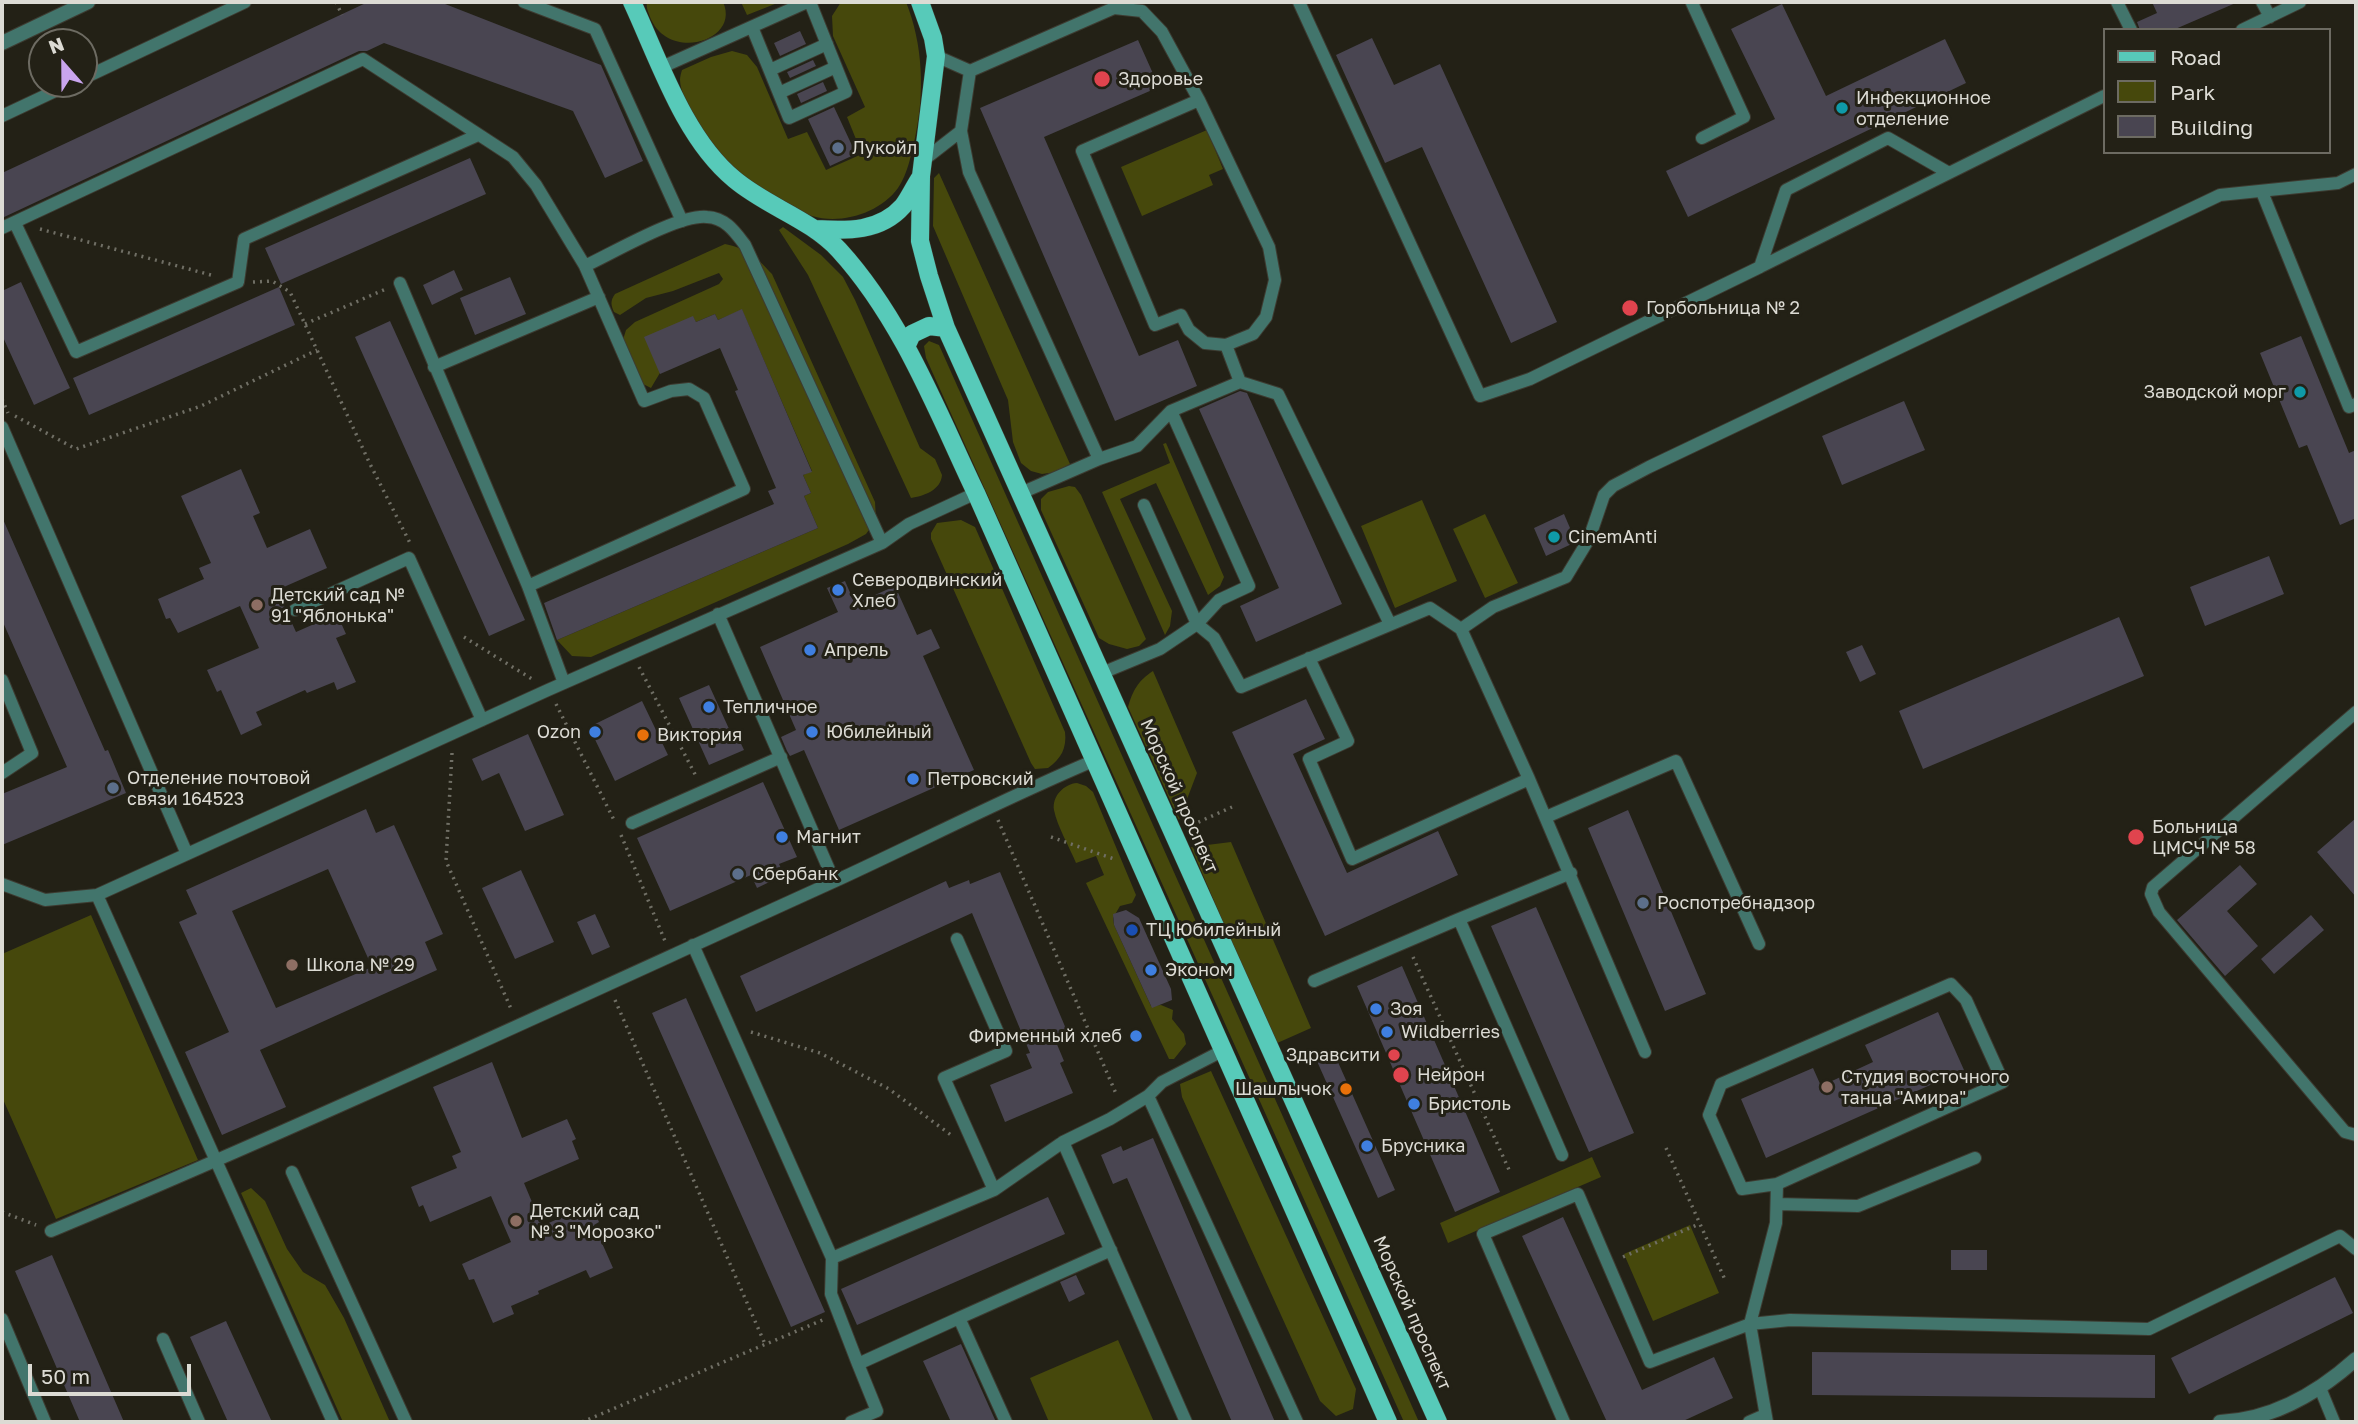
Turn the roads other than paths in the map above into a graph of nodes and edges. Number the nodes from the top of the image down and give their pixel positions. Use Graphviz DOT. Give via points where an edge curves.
graph roads {
  1 [pos="88,2"];
  2 [pos="245,2"];
  3 [pos="524,2"];
  4 [pos="632,2"];
  5 [pos="808,2"];
  6 [pos="920,2"];
  7 [pos="1299,2"];
  8 [pos="1692,2"];
  9 [pos="2118,2"];
  10 [pos="2262,2"];
  11 [pos="2300,2"];
  12 [pos="2270,16"];
  13 [pos="752,27"];
  14 [pos="2130,28"];
  15 [pos="2246,28"];
  16 [pos="2,43"];
  17 [pos="827,44"];
  18 [pos="936,56"];
  19 [pos="662,67"];
  20 [pos="836,67"];
  21 [pos="770,70"];
  22 [pos="98,71"];
  23 [pos="970,71"];
  24 [pos="779,93"];
  25 [pos="2102,97"];
  26 [pos="40,98"];
  27 [pos="1199,100"];
  28 [pos="2,116"];
  29 [pos="961,131"];
  30 [pos="478,135"];
  31 [pos="1702,138"];
  32 [pos="923,167"];
  33 [pos="1949,173"];
  34 [pos="2356,174"];
  35 [pos="2262,192"];
  36 [pos="682,220"];
  37 [pos="15,223"];
  38 [pos="2,228"];
  39 [pos="817,229"];
  40 [pos="585,266"];
  41 [pos="1760,267"];
  42 [pos="400,283"];
  43 [pos="599,296"];
  44 [pos="946,328"];
  45 [pos="1226,345"];
  46 [pos="906,347"];
  47 [pos="434,367"];
  48 [pos="1240,382"];
  49 [pos="2356,404"];
  50 [pos="1171,411"];
  51 [pos="2,427"];
  52 [pos="1100,459"];
  53 [pos="1021,493"];
  54 [pos="976,494"];
  55 [pos="1144,505"];
  56 [pos="882,543"];
  57 [pos="527,586"];
  58 [pos="295,610"];
  59 [pos="718,614"];
  60 [pos="1197,624"];
  61 [pos="1390,624"];
  62 [pos="1461,629"];
  63 [pos="1309,657"];
  64 [pos="1101,673"];
  65 [pos="2,680"];
  66 [pos="564,683"];
  67 [pos="2356,712"];
  68 [pos="482,720"];
  69 [pos="781,757"];
  70 [pos="1093,761"];
  71 [pos="2,773"];
  72 [pos="1529,779"];
  73 [pos="1546,817"];
  74 [pos="632,823"];
  75 [pos="187,854"];
  76 [pos="1571,873"];
  77 [pos="834,881"];
  78 [pos="2,884"];
  79 [pos="97,895"];
  80 [pos="1459,919"];
  81 [pos="957,939"];
  82 [pos="1759,944"];
  83 [pos="692,945"];
  84 [pos="1314,981"];
  85 [pos="1224,1050"];
  86 [pos="1645,1052"];
  87 [pos="1148,1096"];
  88 [pos="2356,1135"];
  89 [pos="1063,1142"];
  90 [pos="1562,1155"];
  91 [pos="1975,1158"];
  92 [pos="216,1162"];
  93 [pos="292,1172"];
  94 [pos="1777,1184"];
  95 [pos="994,1190"];
  96 [pos="1777,1204"];
  97 [pos="51,1231"];
  98 [pos="2356,1249"];
  99 [pos="1111,1250"];
  100 [pos="832,1258"];
  101 [pos="959,1318"];
  102 [pos="2,1319"];
  103 [pos="1750,1324"];
  104 [pos="163,1339"];
  105 [pos="2356,1359"];
  106 [pos="858,1364"];
  107 [pos="2320,1388"];
  108 [pos="1766,1419"];
  109 [pos="45,1422"];
  110 [pos="199,1422"];
  111 [pos="334,1422"];
  112 [pos="407,1422"];
  113 [pos="851,1422"];
  114 [pos="1006,1422"];
  115 [pos="1186,1422"];
  116 [pos="1297,1422"];
  117 [pos="1388,1422"];
  118 [pos="1438,1422"];
  119 [pos="1564,1422"];
  120 [pos="1749,1422"];
  121 [pos="2220,1422"];
  122 [pos="2243,1422"];
  123 [pos="2334,1422"];
  1 -- 16 [label="street"];
  2 -- 22 [label="lane"];
  3 -- 36 [label="lane" via="595,29"];
  4 -- 19 [label="main road, Морской проспект"];
  5 -- 13 [label="lane"];
  5 -- 17 [label="lane"];
  6 -- 18 [label="main road, Морской проспект"];
  7 -- 41 [label="lane" via="1480,396 1531,379"];
  8 -- 31 [label="lane" via="1744,117"];
  9 -- 14 [label="lane"];
  10 -- 12 [label="lane"];
  11 -- 12 [label="lane"];
  12 -- 15 [label="lane"];
  13 -- 19 [label="lane"];
  13 -- 21 [label="lane"];
  17 -- 20 [label="lane"];
  17 -- 21 [label="lane"];
  18 -- 23 [label="lane"];
  18 -- 32 [label="main road, Морской проспект"];
  19 -- 39 [label="main road, Морской проспект" via="696,138 712,158 762,200"];
  20 -- 24 [label="lane"];
  20 -- 24 [label="lane" via="846,92 789,118"];
  21 -- 24 [label="lane"];
  23 -- 27 [label="lane" via="1114,8 1142,11 1162,32"];
  23 -- 29 [label="lane"];
  25 -- 33 [label="lane"];
  26 -- 28 [label="lane"];
  27 -- 45 [label="lane" via="1269,247 1275,280 1266,317 1253,334"];
  27 -- 45 [label="lane" via="1082,150 1154,325 1181,315 1189,330 1205,343"];
  29 -- 32 [label="lane"];
  29 -- 52 [label="lane" via="969,172"];
  30 -- 37 [label="lane" via="363,59"];
  30 -- 37 [label="lane" via="244,239 238,282 76,352"];
  30 -- 40 [label="lane" via="513,157"];
  32 -- 39 [label="main road, Морской проспект" via="903,206 892,215 871,227"];
  32 -- 44 [label="main road, Морской проспект" via="920,242"];
  33 -- 41 [label="lane"];
  33 -- 41 [label="lane" via="1888,138 1786,190"];
  34 -- 35 [label="lane" via="2338,183"];
  35 -- 49 [label="lane" via="2349,407"];
  35 -- 62 [label="lane" via="2220,195 1613,486 1604,495 1589,539 1566,577 1493,607"];
  36 -- 40 [label="lane"];
  36 -- 56 [label="lane" via="708,217 730,225 745,245"];
  37 -- 38 [label="lane"];
  39 -- 46 [label="main road, Морской проспект" via="873,295"];
  40 -- 43 [label="lane"];
  42 -- 47 [label="lane"];
  43 -- 47 [label="lane"];
  43 -- 57 [label="lane" via="645,401 671,390 689,389 704,398 744,489"];
  44 -- 46 [label="main road" via="929,326 912,334"];
  44 -- 53 [label="main road, Морской проспект"];
  45 -- 48 [label="lane"];
  46 -- 54 [label="main road, Морской проспект"];
  47 -- 57 [label="lane"];
  48 -- 50 [label="lane"];
  48 -- 61 [label="lane" via="1278,394"];
  50 -- 52 [label="lane" via="1137,446"];
  50 -- 60 [label="lane" via="1249,586 1219,600"];
  51 -- 75 [label="lane"];
  52 -- 53 [label="lane"];
  53 -- 64 [label="main road, Морской проспект"];
  54 -- 56 [label="lane" via="909,524"];
  54 -- 70 [label="main road, Морской проспект"];
  55 -- 60 [label="lane"];
  56 -- 59 [label="lane"];
  57 -- 66 [label="lane"];
  58 -- 68 [label="lane" via="409,558"];
  59 -- 66 [label="lane"];
  59 -- 69 [label="lane"];
  60 -- 63 [label="lane" via="1214,638 1241,687"];
  60 -- 64 [label="lane" via="1160,649"];
  61 -- 62 [label="lane" via="1430,608"];
  61 -- 63 [label="lane"];
  62 -- 72 [label="lane"];
  63 -- 72 [label="lane" via="1348,741 1309,759 1352,859"];
  64 -- 118 [label="main road, Морской проспект"];
  65 -- 71 [label="lane" via="32,753"];
  66 -- 68 [label="lane"];
  67 -- 88 [label="lane" via="2153,887 2151,894 2159,912 2345,1132"];
  68 -- 75 [label="lane"];
  69 -- 74 [label="lane"];
  69 -- 77 [label="lane"];
  70 -- 77 [label="lane"];
  70 -- 85 [label="main road, Морской проспект"];
  72 -- 73 [label="lane"];
  73 -- 76 [label="lane"];
  73 -- 82 [label="lane" via="1676,761"];
  75 -- 79 [label="lane"];
  76 -- 80 [label="lane"];
  76 -- 86 [label="lane"];
  77 -- 83 [label="lane"];
  78 -- 79 [label="lane" via="45,900"];
  79 -- 92 [label="lane"];
  80 -- 84 [label="lane"];
  80 -- 90 [label="lane"];
  81 -- 95 [label="lane" via="1006,1051 944,1078"];
  83 -- 92 [label="lane"];
  83 -- 100 [label="lane"];
  85 -- 87 [label="lane" via="1162,1082"];
  85 -- 117 [label="main road, Морской проспект"];
  87 -- 89 [label="lane"];
  87 -- 116 [label="lane"];
  89 -- 95 [label="lane"];
  89 -- 99 [label="lane"];
  91 -- 96 [label="lane" via="1858,1206"];
  92 -- 97 [label="lane"];
  92 -- 111 [label="lane"];
  93 -- 112 [label="lane"];
  94 -- 94 [label="lane" via="1742,1189 1709,1115 1721,1084 1951,984 1966,1000 2003,1082"];
  94 -- 96 [label="lane"];
  95 -- 100 [label="lane"];
  96 -- 103 [label="lane"];
  98 -- 103 [label="lane" via="2340,1236 2149,1329 1790,1320"];
  99 -- 101 [label="lane"];
  99 -- 115 [label="lane"];
  100 -- 106 [label="lane" via="831,1294"];
  101 -- 106 [label="lane"];
  101 -- 114 [label="lane"];
  102 -- 109 [label="lane"];
  103 -- 108 [label="lane"];
  103 -- 119 [label="lane" via="1650,1362 1578,1194 1483,1234"];
  104 -- 110 [label="lane"];
  105 -- 107 [label="street"];
  106 -- 113 [label="lane" via="877,1411"];
  107 -- 122 [label="street"];
  107 -- 123 [label="lane"];
  108 -- 120 [label="lane"];
  121 -- 122 [label="street"];
}
